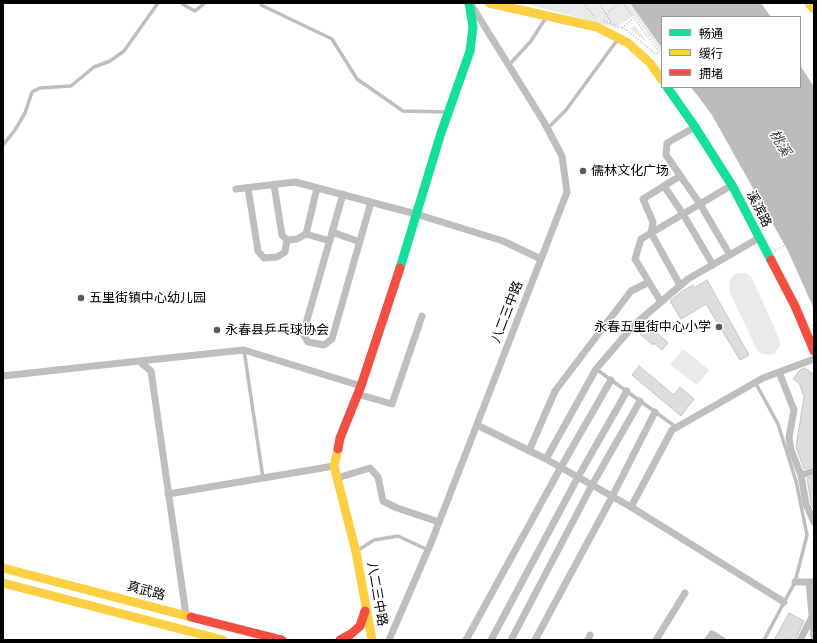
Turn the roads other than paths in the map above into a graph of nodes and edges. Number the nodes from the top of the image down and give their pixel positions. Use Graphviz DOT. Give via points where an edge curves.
graph roads {
  1 [pos="158,3"];
  2 [pos="182,3"];
  3 [pos="205,3"];
  4 [pos="262,3"];
  5 [pos="470,3"];
  6 [pos="489,3"];
  7 [pos="809,3"];
  8 [pos="814,9"];
  9 [pos="547,16"];
  10 [pos="619,38"];
  11 [pos="509,65"];
  12 [pos="661,79"];
  13 [pos="668,88"];
  14 [pos="448,112"];
  15 [pos="695,126"];
  16 [pos="547,129"];
  17 [pos="3,145"];
  18 [pos="680,176"];
  19 [pos="274,184"];
  20 [pos="732,185"];
  21 [pos="664,186"];
  22 [pos="248,188"];
  23 [pos="317,188"];
  24 [pos="236,190"];
  25 [pos="343,194"];
  26 [pos="371,202"];
  27 [pos="700,204"];
  28 [pos="416,214"];
  29 [pos="683,214"];
  30 [pos="332,232"];
  31 [pos="651,233"];
  32 [pos="306,234"];
  33 [pos="760,238"];
  34 [pos="287,240"];
  35 [pos="330,241"];
  36 [pos="360,242"];
  37 [pos="730,255"];
  38 [pos="541,259"];
  39 [pos="713,264"];
  40 [pos="649,282"];
  41 [pos="680,285"];
  42 [pos="661,302"];
  43 [pos="422,316"];
  44 [pos="244,350"];
  45 [pos="814,351"];
  46 [pos="814,359"];
  47 [pos="139,361"];
  48 [pos="596,369"];
  49 [pos="779,372"];
  50 [pos="3,376"];
  51 [pos="610,380"];
  52 [pos="755,382"];
  53 [pos="359,390"];
  54 [pos="627,391"];
  55 [pos="640,401"];
  56 [pos="655,412"];
  57 [pos="477,425"];
  58 [pos="677,427"];
  59 [pos="529,451"];
  60 [pos="546,460"];
  61 [pos="334,466"];
  62 [pos="561,468"];
  63 [pos="814,472"];
  64 [pos="801,475"];
  65 [pos="578,477"];
  66 [pos="263,478"];
  67 [pos="337,478"];
  68 [pos="592,485"];
  69 [pos="168,494"];
  70 [pos="612,497"];
  71 [pos="631,507"];
  72 [pos="439,522"];
  73 [pos="814,522"];
  74 [pos="428,550"];
  75 [pos="356,552"];
  76 [pos="3,568"];
  77 [pos="795,582"];
  78 [pos="811,582"];
  79 [pos="3,583"];
  80 [pos="685,593"];
  81 [pos="784,602"];
  82 [pos="366,608"];
  83 [pos="186,615"];
  84 [pos="812,617"];
  85 [pos="814,636"];
  86 [pos="223,640"];
  87 [pos="282,640"];
  88 [pos="340,640"];
  89 [pos="372,640"];
  90 [pos="389,640"];
  91 [pos="466,640"];
  92 [pos="490,640"];
  93 [pos="511,640"];
  94 [pos="535,640"];
  95 [pos="656,640"];
  96 [pos="708,640"];
  97 [pos="722,640"];
  98 [pos="764,640"];
  99 [pos="800,640"];
  1 -- 17 [label="lane" via="124,51 110,61 94,67 71,86 40,88 32,92 25,113"];
  2 -- 3 [label="lane" via="195,11"];
  4 -- 14 [label="lane" via="261,5 332,39 357,79 403,111"];
  5 -- 11 [label="street, 八二三中路"];
  5 -- 14 [label="main road, 八二三中路" via="473,27 470,51"];
  6 -- 9 [label="main road"];
  7 -- 8 [label="main road"];
  9 -- 10 [label="main road" via="597,27"];
  9 -- 11 [label="lane" via="531,41"];
  10 -- 12 [label="main road" via="650,63"];
  10 -- 16 [label="lane" via="566,110"];
  11 -- 16 [label="street, 八二三中路"];
  13 -- 15 [label="main road, 溪滨路"];
  14 -- 28 [label="main road, 八二三中路"];
  15 -- 18 [label="street" via="667,143 666,155"];
  15 -- 20 [label="main road, 溪滨路"];
  16 -- 38 [label="street, 八二三中路" via="562,156 567,192"];
  18 -- 21 [label="street"];
  18 -- 27 [label="street"];
  19 -- 22 [label="street"];
  19 -- 23 [label="street" via="295,182"];
  19 -- 34 [label="street" via="282,235"];
  20 -- 27 [label="street"];
  20 -- 33 [label="main road, 溪滨路"];
  21 -- 29 [label="street"];
  21 -- 31 [label="street" via="643,199 653,222"];
  22 -- 24 [label="street"];
  22 -- 34 [label="street" via="258,251 264,258 277,257 285,252"];
  23 -- 25 [label="street"];
  23 -- 32 [label="street"];
  25 -- 26 [label="street"];
  25 -- 30 [label="street"];
  26 -- 28 [label="street"];
  26 -- 36 [label="street"];
  27 -- 29 [label="street"];
  27 -- 37 [label="street"];
  28 -- 38 [label="street" via="504,241"];
  28 -- 53 [label="main road, 八二三中路"];
  29 -- 31 [label="street"];
  29 -- 39 [label="street"];
  30 -- 35 [label="street"];
  30 -- 36 [label="street"];
  31 -- 40 [label="street" via="641,239 635,259"];
  31 -- 41 [label="street"];
  32 -- 34 [label="street" via="298,239"];
  32 -- 35 [label="street"];
  33 -- 37 [label="street"];
  33 -- 45 [label="main road, 溪滨路" via="795,306"];
  35 -- 36 [label="street" via="303,334 308,342 324,345 332,339"];
  37 -- 39 [label="street"];
  38 -- 57 [label="street, 八二三中路"];
  39 -- 41 [label="street"];
  40 -- 42 [label="street"];
  40 -- 59 [label="street" via="630,291 555,392"];
  41 -- 42 [label="street"];
  42 -- 48 [label="street" via="634,325"];
  43 -- 53 [label="street" via="392,404"];
  44 -- 47 [label="street"];
  44 -- 53 [label="street"];
  44 -- 66 [label="lane"];
  46 -- 49 [label="street"];
  47 -- 50 [label="street"];
  47 -- 69 [label="street" via="151,371"];
  48 -- 51 [label="lane"];
  48 -- 60 [label="street"];
  49 -- 52 [label="street"];
  49 -- 64 [label="street" via="794,410 789,437 791,450"];
  51 -- 54 [label="lane"];
  51 -- 62 [label="street"];
  52 -- 58 [label="street"];
  52 -- 77 [label="lane" via="778,424 796,481 807,535"];
  53 -- 61 [label="main road, 八二三中路" via="340,438"];
  54 -- 55 [label="lane"];
  54 -- 65 [label="street"];
  55 -- 56 [label="lane"];
  55 -- 68 [label="street"];
  56 -- 58 [label="lane"];
  56 -- 70 [label="street"];
  57 -- 59 [label="street"];
  57 -- 72 [label="street, 八二三中路"];
  58 -- 71 [label="street" via="672,430"];
  59 -- 60 [label="street"];
  60 -- 62 [label="street"];
  61 -- 66 [label="street"];
  61 -- 67 [label="main road, 八二三中路"];
  62 -- 65 [label="street"];
  62 -- 91 [label="street"];
  63 -- 64 [label="street"];
  64 -- 73 [label="street" via="806,504"];
  65 -- 68 [label="street"];
  65 -- 92 [label="street"];
  66 -- 69 [label="street"];
  67 -- 72 [label="street" via="370,468 378,477 384,501 396,508"];
  67 -- 75 [label="main road, 八二三中路"];
  68 -- 70 [label="street"];
  68 -- 93 [label="street"];
  69 -- 83 [label="street"];
  70 -- 71 [label="street"];
  70 -- 94 [label="street"];
  71 -- 81 [label="street"];
  72 -- 74 [label="street, 八二三中路"];
  74 -- 75 [label="lane" via="398,536 374,540"];
  74 -- 90 [label="street, 八二三中路"];
  75 -- 82 [label="main road, 八二三中路"];
  76 -- 83 [label="main road, 真武路"];
  77 -- 78 [label="street"];
  77 -- 81 [label="lane"];
  78 -- 84 [label="street"];
  79 -- 86 [label="main road"];
  80 -- 95 [label="street"];
  81 -- 98 [label="lane"];
  82 -- 88 [label="main road" via="360,626"];
  82 -- 89 [label="main road, 八二三中路"];
  83 -- 87 [label="main road, 真武路"];
  84 -- 85 [label="street"];
  84 -- 99 [label="street"];
  96 -- 97 [label="street" via="712,634"];
}
